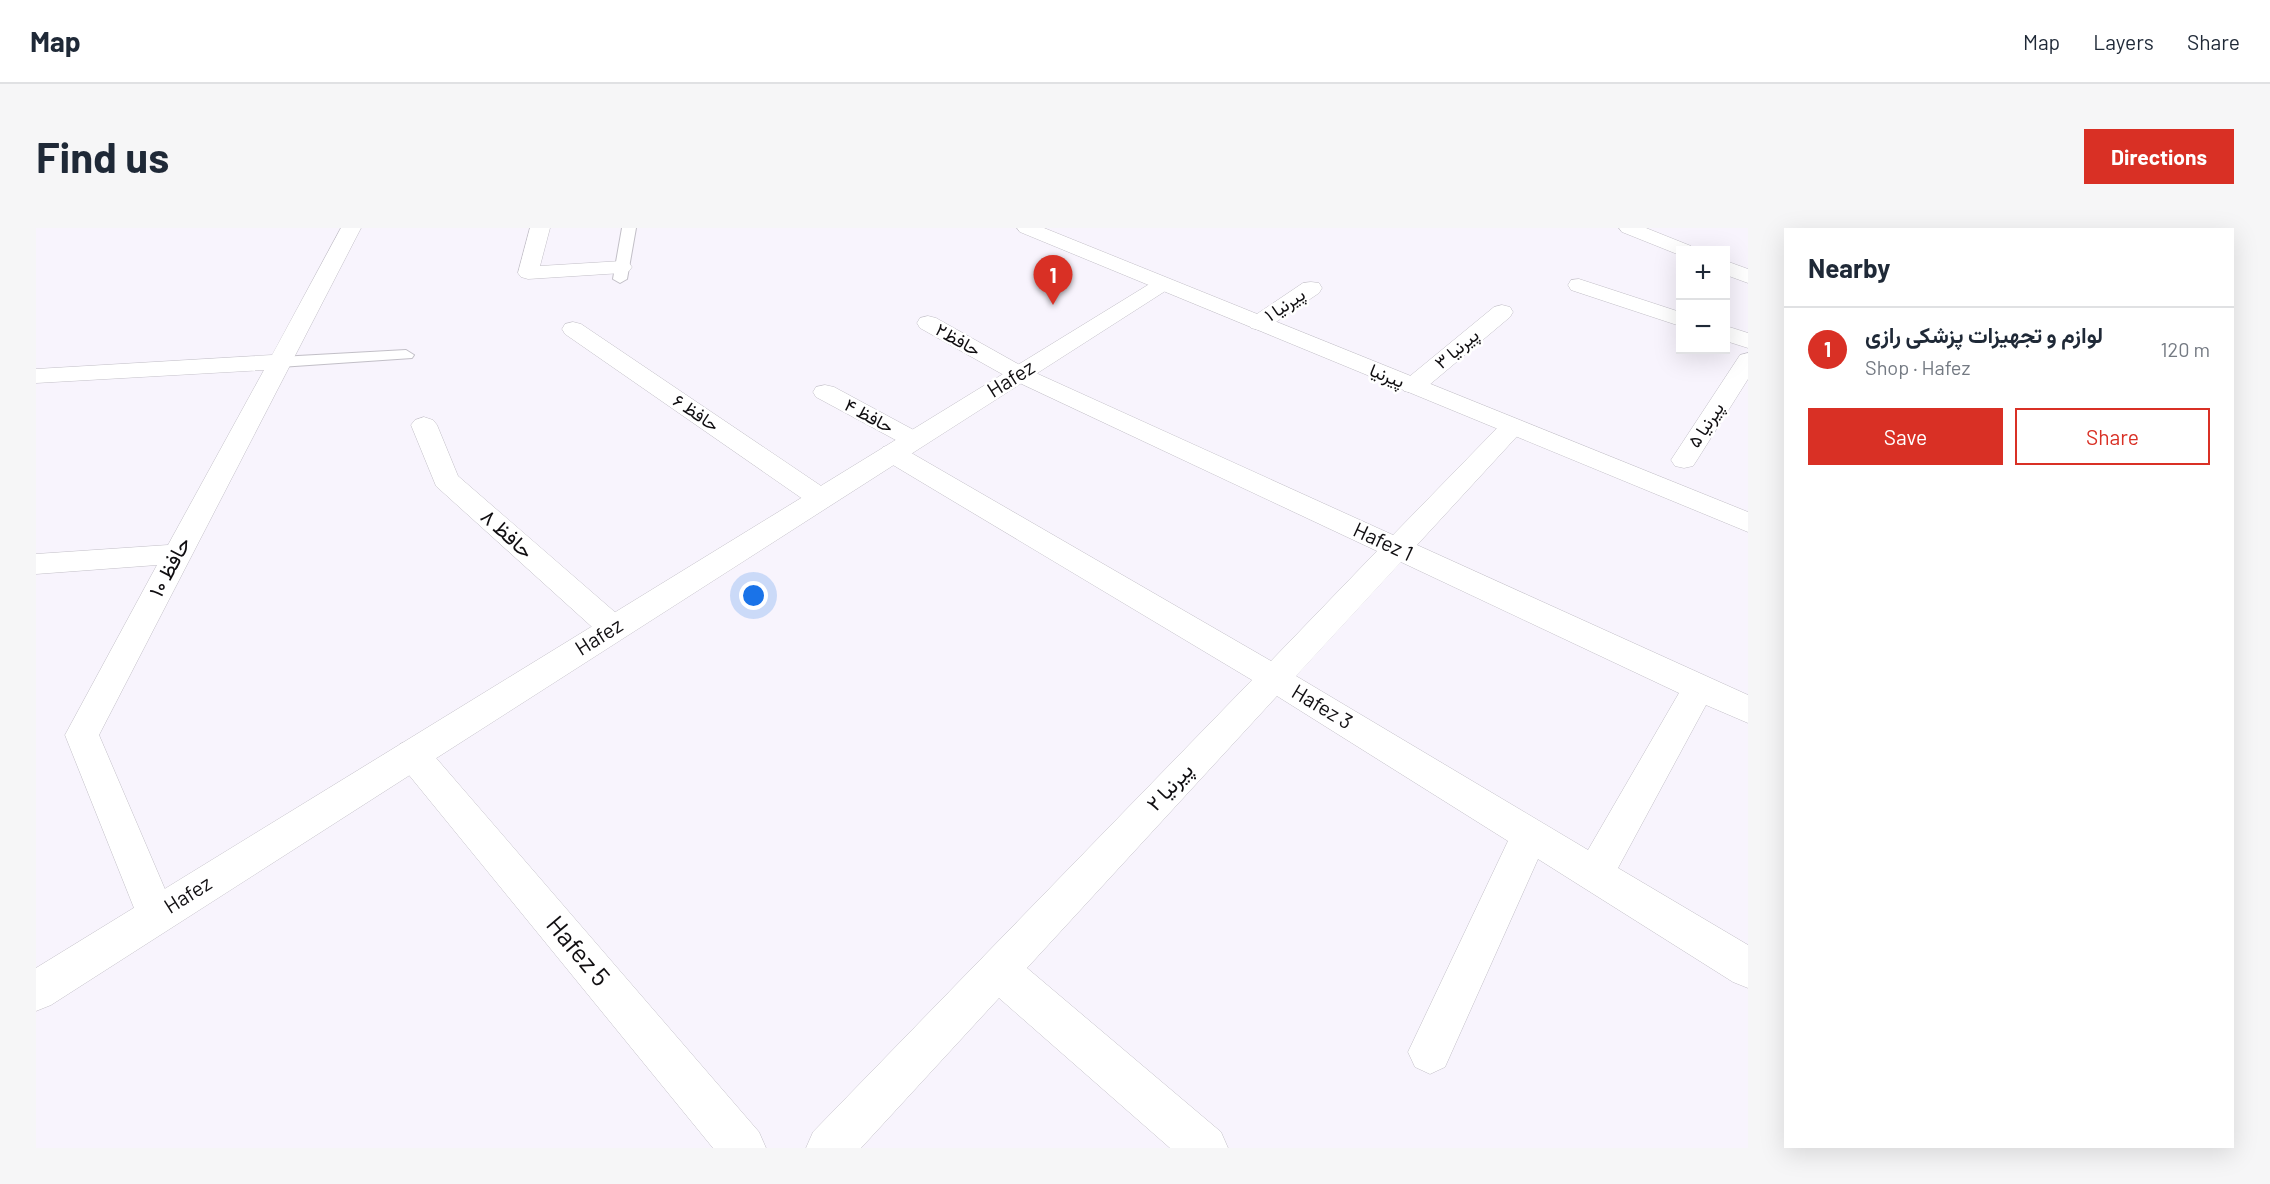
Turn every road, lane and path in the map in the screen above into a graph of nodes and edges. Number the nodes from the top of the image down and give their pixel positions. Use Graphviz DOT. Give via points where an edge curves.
graph roads {
  1 [pos="351,228"];
  2 [pos="540,228"];
  3 [pos="629,228"];
  4 [pos="1027,228"];
  5 [pos="1629,228"];
  6 [pos="1676,247"];
  7 [pos="1730,269"];
  8 [pos="621,273"];
  9 [pos="1748,276"];
  10 [pos="1163,284"];
  11 [pos="1579,285"];
  12 [pos="1311,288"];
  13 [pos="1502,312"];
  14 [pos="1676,318"];
  15 [pos="928,323"];
  16 [pos="1259,323"];
  17 [pos="573,328"];
  18 [pos="1730,335"];
  19 [pos="1748,341"];
  20 [pos="405,355"];
  21 [pos="1748,360"];
  22 [pos="280,362"];
  23 [pos="1019,374"];
  24 [pos="36,376"];
  25 [pos="1413,386"];
  26 [pos="825,392"];
  27 [pos="424,425"];
  28 [pos="1512,427"];
  29 [pos="903,447"];
  30 [pos="1684,460"];
  31 [pos="820,498"];
  32 [pos="1748,523"];
  33 [pos="1397,548"];
  34 [pos="176,554"];
  35 [pos="36,564"];
  36 [pos="613,628"];
  37 [pos="1274,678"];
  38 [pos="1699,688"];
  39 [pos="1748,710"];
  40 [pos="412,754"];
  41 [pos="1530,834"];
  42 [pos="1595,874"];
  43 [pos="156,915"];
  44 [pos="1748,968"];
  45 [pos="998,970"];
  46 [pos="36,991"];
  47 [pos="1430,1052"];
  48 [pos="743,1148"];
  49 [pos="829,1148"];
  50 [pos="1205,1148"];
  1 -- 22 [label="street, حافظ ۱۰"];
  2 -- 8 [label="street" via="528,273"];
  3 -- 8 [label="lane"];
  4 -- 10 [label="street, پیرنیا"];
  5 -- 6 [label="street"];
  7 -- 9 [label="street"];
  10 -- 16 [label="street, پیرنیا"];
  10 -- 23 [label="street, Hafez"];
  11 -- 14 [label="street"];
  12 -- 16 [label="street, پیرنیا ۱"];
  13 -- 25 [label="street, پیرنیا ۳"];
  15 -- 23 [label="street, حافظ۲"];
  16 -- 25 [label="street, پیرنیا"];
  17 -- 31 [label="street, حافظ ۶"];
  18 -- 19 [label="street"];
  20 -- 22 [label="lane"];
  21 -- 30 [label="street, پیرنیا ۵"];
  22 -- 24 [label="street"];
  22 -- 34 [label="street, حافظ ۱۰"];
  23 -- 29 [label="street, Hafez"];
  23 -- 33 [label="street, Hafez 1"];
  25 -- 28 [label="street, پیرنیا"];
  26 -- 29 [label="street, حافظ ۴"];
  27 -- 36 [label="street, حافظ ۸" via="446,480"];
  28 -- 32 [label="street, پیرنیا"];
  28 -- 33 [label="street, پیرنیا ۲"];
  29 -- 31 [label="street, Hafez"];
  29 -- 37 [label="street, Hafez 3"];
  31 -- 36 [label="street, Hafez"];
  33 -- 37 [label="street, پیرنیا ۲"];
  33 -- 38 [label="street, Hafez 1"];
  34 -- 35 [label="street"];
  34 -- 43 [label="street, حافظ ۱۰" via="82,735"];
  36 -- 40 [label="street, Hafez"];
  37 -- 41 [label="street, Hafez 3"];
  37 -- 45 [label="street, پیرنیا ۲"];
  38 -- 39 [label="street, Hafez 1"];
  38 -- 42 [label="street"];
  40 -- 43 [label="street, Hafez"];
  40 -- 48 [label="street, Hafez 5"];
  41 -- 42 [label="street, Hafez 3"];
  41 -- 47 [label="street"];
  42 -- 44 [label="street, Hafez 3"];
  43 -- 46 [label="street, Hafez"];
  45 -- 49 [label="street, پیرنیا ۲"];
  45 -- 50 [label="street"];
}
